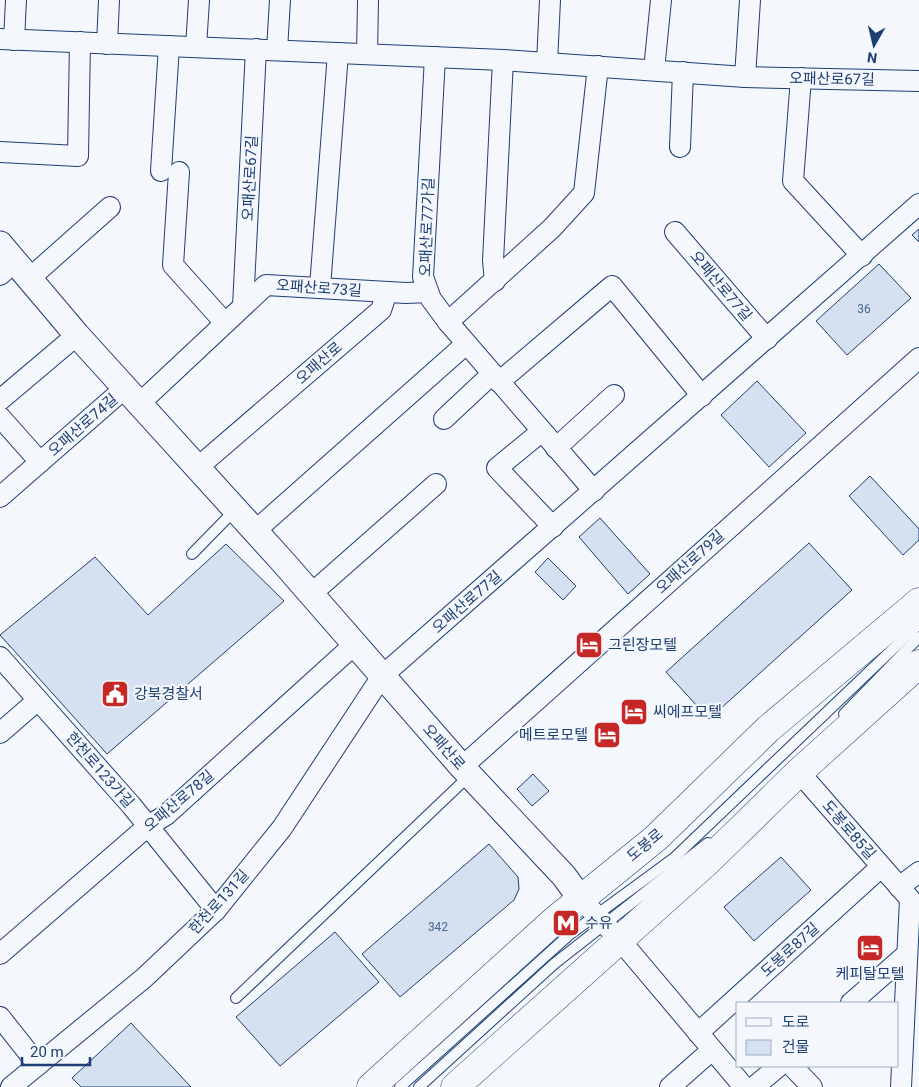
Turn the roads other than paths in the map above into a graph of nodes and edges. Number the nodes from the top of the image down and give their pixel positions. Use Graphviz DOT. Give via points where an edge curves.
graph roads {
  1 [pos="16,0"];
  2 [pos="110,0"];
  3 [pos="199,0"];
  4 [pos="280,0"];
  5 [pos="368,0"];
  6 [pos="550,0"];
  7 [pos="661,0"];
  8 [pos="750,0"];
  9 [pos="7,40"];
  10 [pos="80,42"];
  11 [pos="107,44"];
  12 [pos="170,46"];
  13 [pos="196,47"];
  14 [pos="256,49"];
  15 [pos="277,50"];
  16 [pos="338,53"];
  17 [pos="367,54"];
  18 [pos="435,57"];
  19 [pos="503,60"];
  20 [pos="547,63"];
  21 [pos="598,66"];
  22 [pos="654,70"];
  23 [pos="683,72"];
  24 [pos="745,77"];
  25 [pos="801,78"];
  26 [pos="919,81"];
  27 [pos="680,147"];
  28 [pos="0,152"];
  29 [pos="919,204"];
  30 [pos="110,207"];
  31 [pos="675,232"];
  32 [pos="862,256"];
  33 [pos="11,265"];
  34 [pos="495,282"];
  35 [pos="320,287"];
  36 [pos="387,292"];
  37 [pos="428,292"];
  38 [pos="243,306"];
  39 [pos="448,322"];
  40 [pos="225,323"];
  41 [pos="77,335"];
  42 [pos="767,339"];
  43 [pos="466,344"];
  44 [pos="919,358"];
  45 [pos="496,378"];
  46 [pos="614,395"];
  47 [pos="132,396"];
  48 [pos="702,396"];
  49 [pos="0,400"];
  50 [pos="0,417"];
  51 [pos="444,419"];
  52 [pos="542,431"];
  53 [pos="556,448"];
  54 [pos="40,462"];
  55 [pos="197,468"];
  56 [pos="436,484"];
  57 [pos="594,491"];
  58 [pos="0,497"];
  59 [pos="235,510"];
  60 [pos="552,527"];
  61 [pos="255,531"];
  62 [pos="192,554"];
  63 [pos="311,594"];
  64 [pos="919,602"];
  65 [pos="919,624"];
  66 [pos="919,637"];
  67 [pos="355,644"];
  68 [pos="0,657"];
  69 [pos="919,664"];
  70 [pos="382,676"];
  71 [pos="38,700"];
  72 [pos="838,720"];
  73 [pos="0,733"];
  74 [pos="825,734"];
  75 [pos="466,771"];
  76 [pos="798,772"];
  77 [pos="730,824"];
  78 [pos="148,826"];
  79 [pos="716,836"];
  80 [pos="882,867"];
  81 [pos="919,872"];
  82 [pos="900,888"];
  83 [pos="216,910"];
  84 [pos="601,920"];
  85 [pos="0,954"];
  86 [pos="907,954"];
  87 [pos="236,998"];
  88 [pos="852,1002"];
  89 [pos="0,1017"];
  90 [pos="698,1033"];
  91 [pos="712,1050"];
  92 [pos="38,1065"];
  93 [pos="778,1067"];
  94 [pos="793,1067"];
  95 [pos="11,1087"];
  96 [pos="371,1087"];
  97 [pos="400,1087"];
  98 [pos="419,1087"];
  99 [pos="455,1087"];
  100 [pos="670,1087"];
  101 [pos="744,1087"];
  102 [pos="754,1087"];
  103 [pos="812,1087"];
  104 [pos="901,1087"];
  1 -- 9 [label="street"];
  2 -- 11 [label="street"];
  3 -- 13 [label="street"];
  4 -- 15 [label="street"];
  5 -- 17 [label="street"];
  6 -- 20 [label="street"];
  7 -- 22 [label="street"];
  8 -- 24 [label="street"];
  9 -- 10 [label="street, 오패산로67길"];
  10 -- 11 [label="street, 오패산로67길"];
  10 -- 28 [label="street" via="78,156"];
  11 -- 12 [label="street, 오패산로67길"];
  12 -- 13 [label="street, 오패산로67길"];
  12 -- 40 [label="street" via="173,265"];
  13 -- 14 [label="street, 오패산로67길"];
  14 -- 15 [label="street, 오패산로67길"];
  14 -- 38 [label="street, 오패산로67길"];
  15 -- 16 [label="street, 오패산로67길"];
  16 -- 17 [label="street, 오패산로67길"];
  16 -- 35 [label="street"];
  17 -- 18 [label="street, 오패산로67길"];
  18 -- 19 [label="street, 오패산로67길"];
  18 -- 37 [label="street, 오패산로77가길" via="423,277"];
  19 -- 20 [label="street, 오패산로67길"];
  19 -- 34 [label="street" via="493,261"];
  20 -- 21 [label="street, 오패산로67길"];
  21 -- 22 [label="street, 오패산로67길"];
  21 -- 34 [label="street" via="584,193"];
  22 -- 23 [label="street, 오패산로67길"];
  23 -- 24 [label="street, 오패산로67길"];
  23 -- 27 [label="street"];
  24 -- 25 [label="street, 오패산로67길"];
  25 -- 26 [label="street, 오패산로67길"];
  25 -- 32 [label="street" via="793,181"];
  29 -- 32 [label="street, 오패산로77길"];
  30 -- 33 [label="street, 오패산로"];
  31 -- 42 [label="street, 오패산로77길"];
  32 -- 42 [label="street, 오패산로77길"];
  33 -- 41 [label="street, 오패산로"];
  34 -- 39 [label="street"];
  35 -- 36 [label="street, 오패산로73길"];
  35 -- 38 [label="street, 오패산로73길" via="266,285"];
  36 -- 37 [label="street, 오패산로73길"];
  36 -- 55 [label="street, 오패산로" via="381,310"];
  37 -- 39 [label="street, 오패산로77가길"];
  38 -- 40 [label="street, 오패산로73길"];
  39 -- 43 [label="street, 오패산로77가길"];
  40 -- 47 [label="street, 오패산로73길"];
  41 -- 47 [label="street, 오패산로"];
  41 -- 49 [label="street"];
  42 -- 48 [label="street, 오패산로77길"];
  43 -- 45 [label="street, 오패산로77가길"];
  43 -- 61 [label="street"];
  44 -- 75 [label="street, 오패산로79길"];
  45 -- 48 [label="street" via="612,286"];
  45 -- 51 [label="street"];
  45 -- 52 [label="street, 오패산로77가길"];
  46 -- 53 [label="street"];
  47 -- 54 [label="street, 오패산로74길"];
  47 -- 55 [label="street, 오패산로"];
  48 -- 57 [label="street, 오패산로77길"];
  50 -- 54 [label="street, 오패산로74길"];
  52 -- 53 [label="street, 오패산로77가길"];
  52 -- 60 [label="street" via="497,468"];
  53 -- 57 [label="street, 오패산로77가길"];
  54 -- 58 [label="street, 오패산로74길"];
  55 -- 59 [label="street, 오패산로"];
  56 -- 63 [label="street"];
  57 -- 60 [label="street, 오패산로77길"];
  59 -- 61 [label="street, 오패산로"];
  59 -- 62 [label="lane"];
  60 -- 70 [label="street, 오패산로77길"];
  61 -- 63 [label="street, 오패산로"];
  63 -- 67 [label="street, 오패산로"];
  64 -- 84 [label="main road, 도봉로" via="768,729 656,838"];
  65 -- 84 [label="lane" via="674,858"];
  66 -- 72 [label="lane"];
  67 -- 70 [label="street, 오패산로"];
  67 -- 78 [label="street, 오패산로78길" via="166,816"];
  68 -- 71 [label="street, 한천로123가길"];
  69 -- 76 [label="main road, 도봉로"];
  70 -- 75 [label="street, 오패산로"];
  70 -- 83 [label="street, 한천로131길" via="282,828"];
  71 -- 73 [label="street"];
  71 -- 78 [label="street, 한천로123가길"];
  74 -- 77 [label="lane"];
  75 -- 84 [label="street, 오패산로"];
  75 -- 87 [label="lane"];
  76 -- 80 [label="street, 도봉로85길"];
  76 -- 84 [label="main road, 도봉로" via="708,861"];
  78 -- 83 [label="street, 한천로123가길"];
  78 -- 85 [label="street, 오패산로78길"];
  79 -- 84 [label="lane"];
  80 -- 82 [label="street, 도봉로85길"];
  80 -- 90 [label="street, 도봉로87길"];
  81 -- 82 [label="street"];
  82 -- 86 [label="street, 도봉로85길" via="910,899"];
  83 -- 92 [label="street, 한천로131길" via="144,978"];
  84 -- 90 [label="street"];
  84 -- 96 [label="main road, 도봉로"];
  84 -- 97 [label="lane" via="569,935"];
  84 -- 98 [label="lane"];
  84 -- 99 [label="main road, 도봉로"];
  86 -- 88 [label="street"];
  86 -- 104 [label="street, 도봉로85길"];
  89 -- 92 [label="street"];
  90 -- 91 [label="street"];
  91 -- 100 [label="street"];
  91 -- 101 [label="street"];
  92 -- 95 [label="street, 한천로131길"];
  93 -- 102 [label="street"];
  94 -- 103 [label="street"];
}
